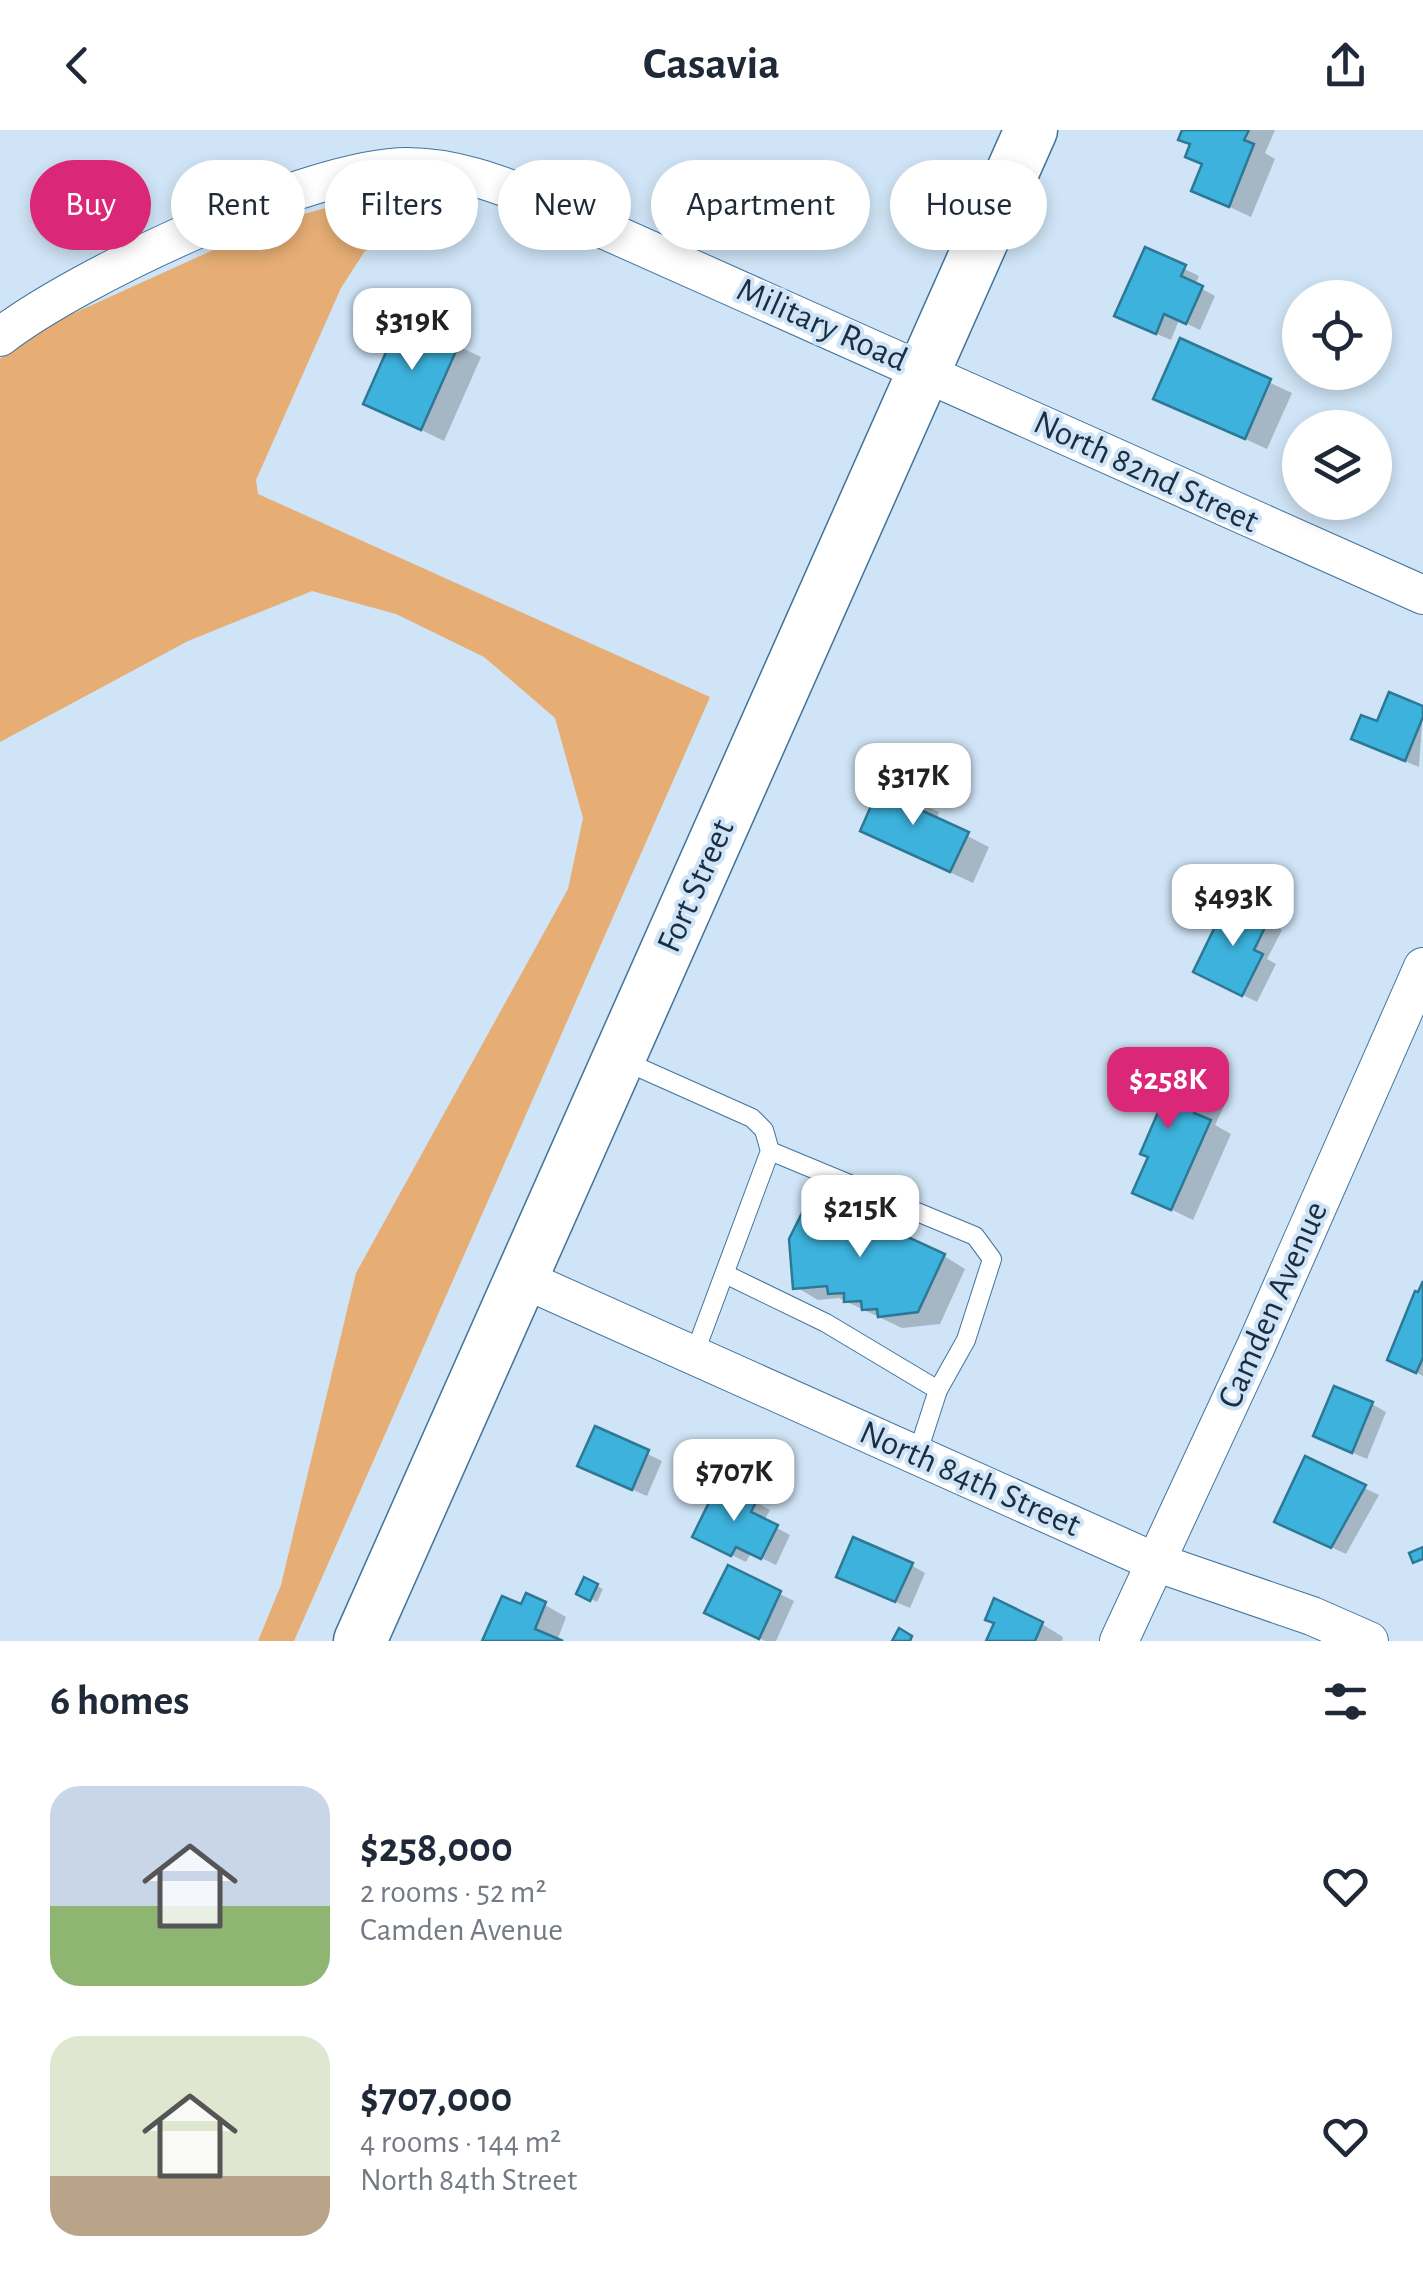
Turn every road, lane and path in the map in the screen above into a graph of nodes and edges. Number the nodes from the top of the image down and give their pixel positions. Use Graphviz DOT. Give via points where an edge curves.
graph roads {
  1 [pos="1030,130"];
  2 [pos="0,337"];
  3 [pos="925,370"];
  4 [pos="1423,595"];
  5 [pos="1423,966"];
  6 [pos="618,1059"];
  7 [pos="770,1151"];
  8 [pos="725,1274"];
  9 [pos="521,1278"];
  10 [pos="694,1355"];
  11 [pos="938,1390"];
  12 [pos="917,1455"];
  13 [pos="1155,1562"];
  14 [pos="360,1641"];
  15 [pos="1119,1641"];
  16 [pos="1369,1641"];
  1 -- 3 [label="main road, Fort Street"];
  2 -- 3 [label="street, Military Road" via="81,286 317,182 406,167 472,176 524,194"];
  3 -- 4 [label="street, North 82nd Street"];
  3 -- 6 [label="main road, Fort Street"];
  5 -- 13 [label="street, Camden Avenue"];
  6 -- 7 [label="lane" via="752,1118"];
  6 -- 9 [label="main road, Fort Street"];
  7 -- 8 [label="lane"];
  7 -- 11 [label="lane" via="974,1236 985,1248 992,1260 966,1340"];
  8 -- 10 [label="lane"];
  8 -- 11 [label="lane" via="826,1323"];
  9 -- 10 [label="street, North 84th Street"];
  9 -- 14 [label="main road, Fort Street"];
  10 -- 12 [label="street, North 84th Street"];
  11 -- 12 [label="lane"];
  12 -- 13 [label="street, North 84th Street"];
  13 -- 15 [label="street, Camden Avenue"];
  13 -- 16 [label="street, North 84th Street"];
}
